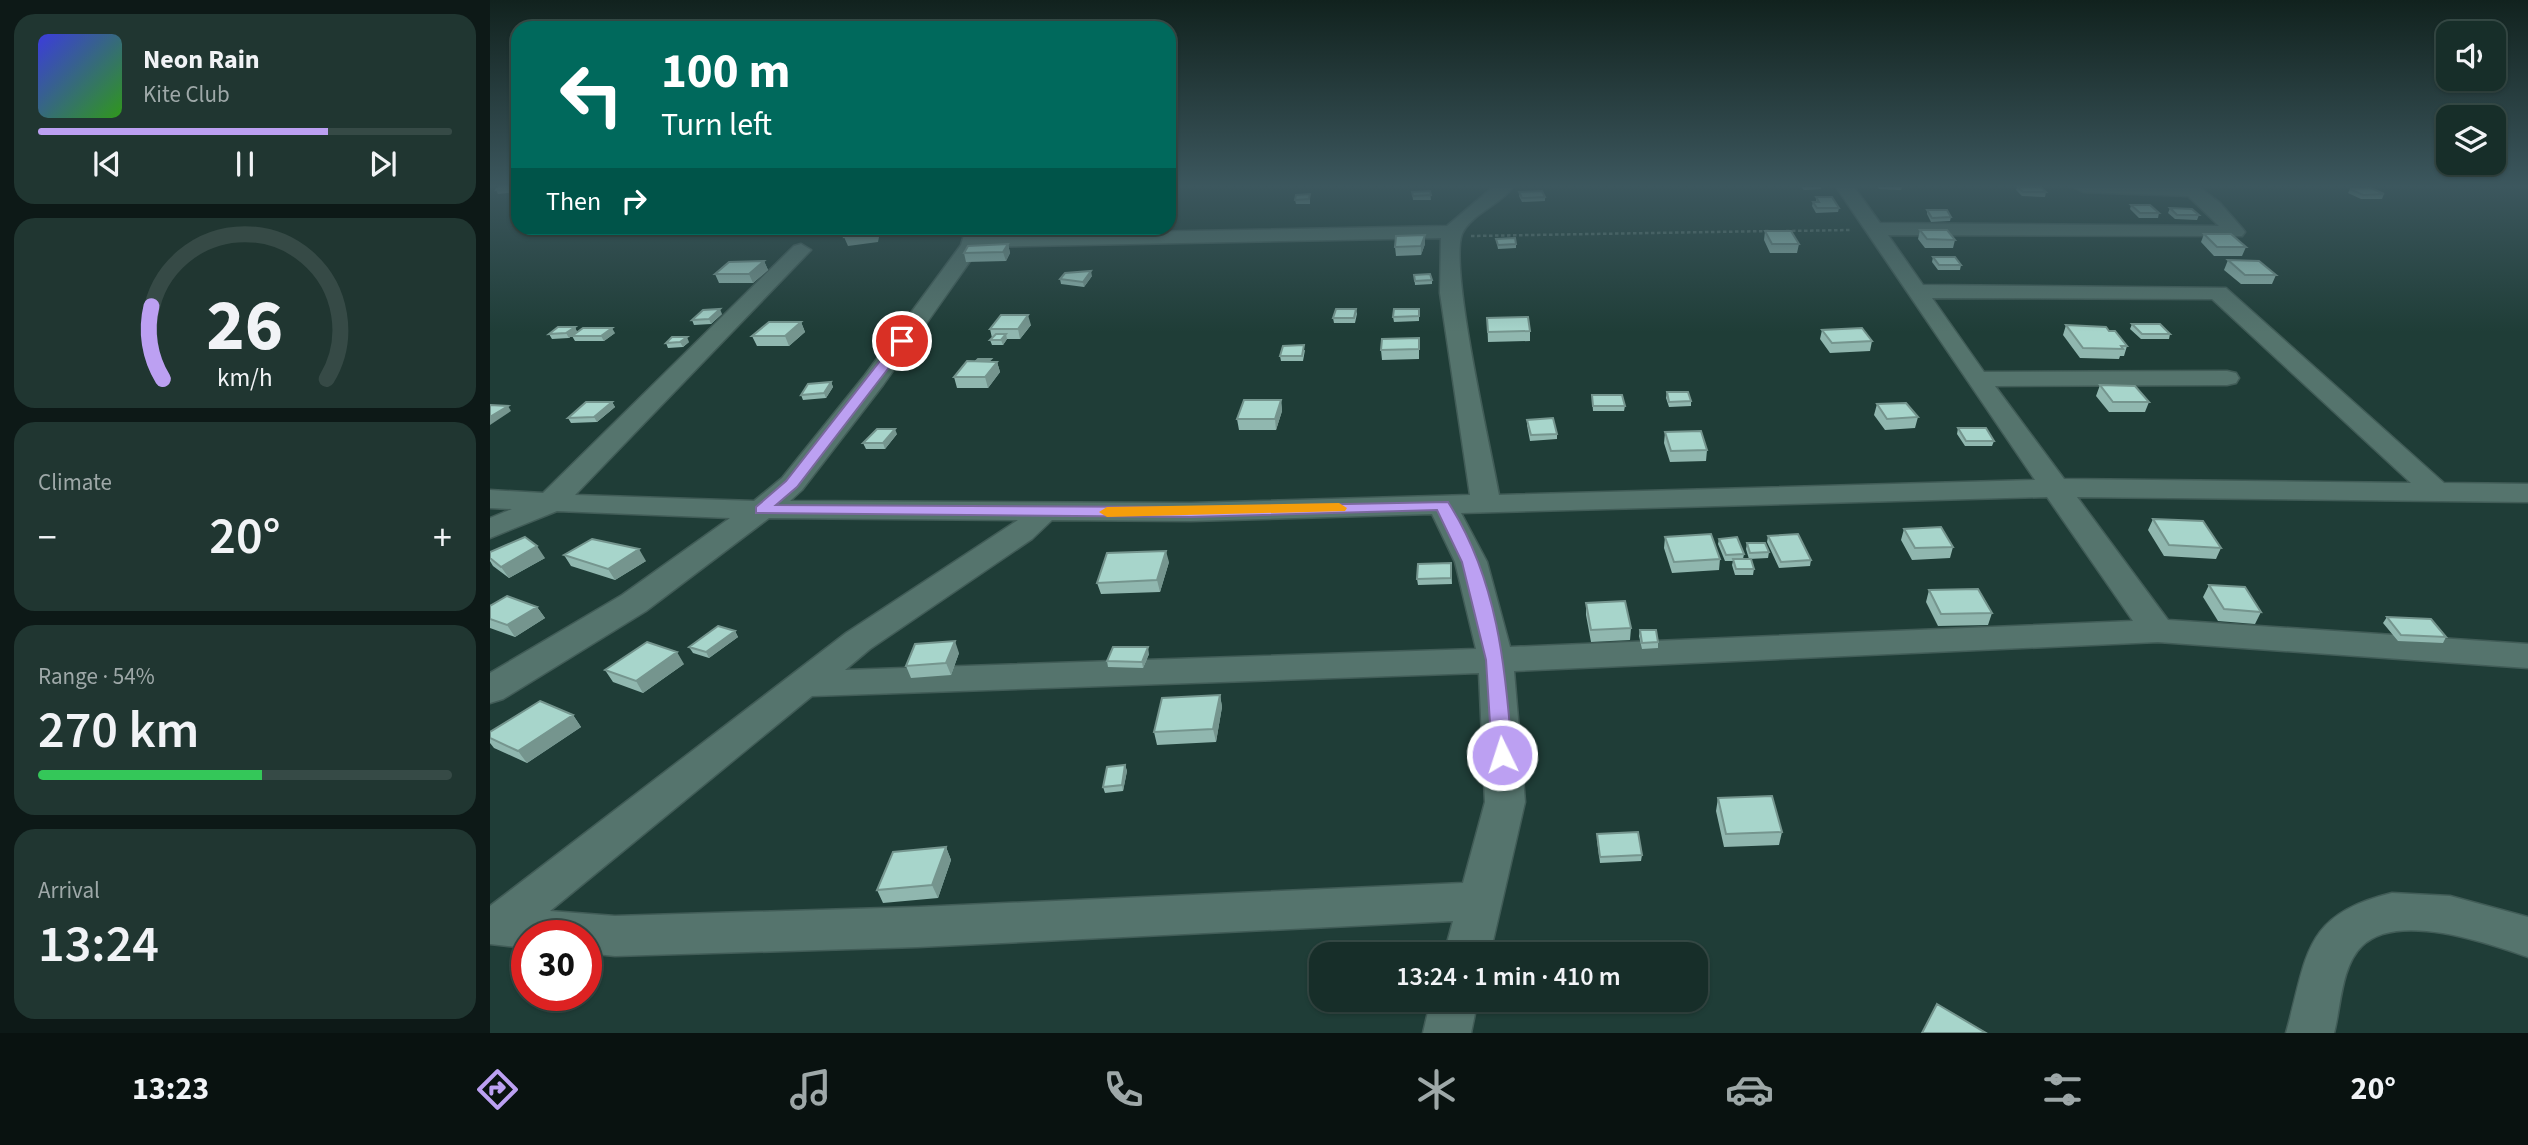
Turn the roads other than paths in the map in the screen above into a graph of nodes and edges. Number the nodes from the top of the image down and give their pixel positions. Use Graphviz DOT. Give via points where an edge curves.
graph roads {
  1 [pos="972,235"];
  2 [pos="1451,235"];
  3 [pos="1881,235"];
  4 [pos="801,250"];
  5 [pos="1918,291"];
  6 [pos="1977,379"];
  7 [pos="2227,379"];
  8 [pos="2057,488"];
  9 [pos="2437,492"];
  10 [pos="2528,493"];
  11 [pos="490,499"];
  12 [pos="549,503"];
  13 [pos="1486,504"];
  14 [pos="1442,505"];
  15 [pos="761,510"];
  16 [pos="1045,511"];
  17 [pos="490,529"];
  18 [pos="2158,631"];
  19 [pos="2528,656"];
  20 [pos="1496,660"];
  21 [pos="803,684"];
  22 [pos="490,690"];
  23 [pos="1480,901"];
  24 [pos="494,925"];
  25 [pos="2528,937"];
  26 [pos="1470,942"];
  27 [pos="1452,1012"];
  28 [pos="1447,1033"];
  29 [pos="2310,1033"];
  1 -- 15 [label="street" via="874,380 792,484"];
  2 -- 13 [label="street" via="1451,293"];
  3 -- 5 [label="street"];
  4 -- 12 [label="street"];
  5 -- 6 [label="street"];
  5 -- 9 [label="street" via="2218,293"];
  6 -- 7 [label="street"];
  6 -- 8 [label="street"];
  8 -- 9 [label="street"];
  8 -- 13 [label="street"];
  8 -- 18 [label="street"];
  9 -- 10 [label="street"];
  11 -- 12 [label="street"];
  12 -- 15 [label="street"];
  12 -- 17 [label="street"];
  13 -- 14 [label="street"];
  14 -- 16 [label="street"];
  14 -- 20 [label="street" via="1471,562"];
  15 -- 16 [label="street"];
  15 -- 22 [label="street" via="634,603"];
  16 -- 21 [label="street" via="1021,533 858,640"];
  18 -- 19 [label="street"];
  18 -- 20 [label="street"];
  20 -- 21 [label="street"];
  20 -- 23 [label="street" via="1505,802"];
  21 -- 24 [label="street"];
  23 -- 24 [label="street" via="615,936"];
  23 -- 26 [label="street"];
  25 -- 29 [label="street" via="2485,922 2433,912 2370,919 2353,928 2331,953"];
  27 -- 28 [label="street"];
}
